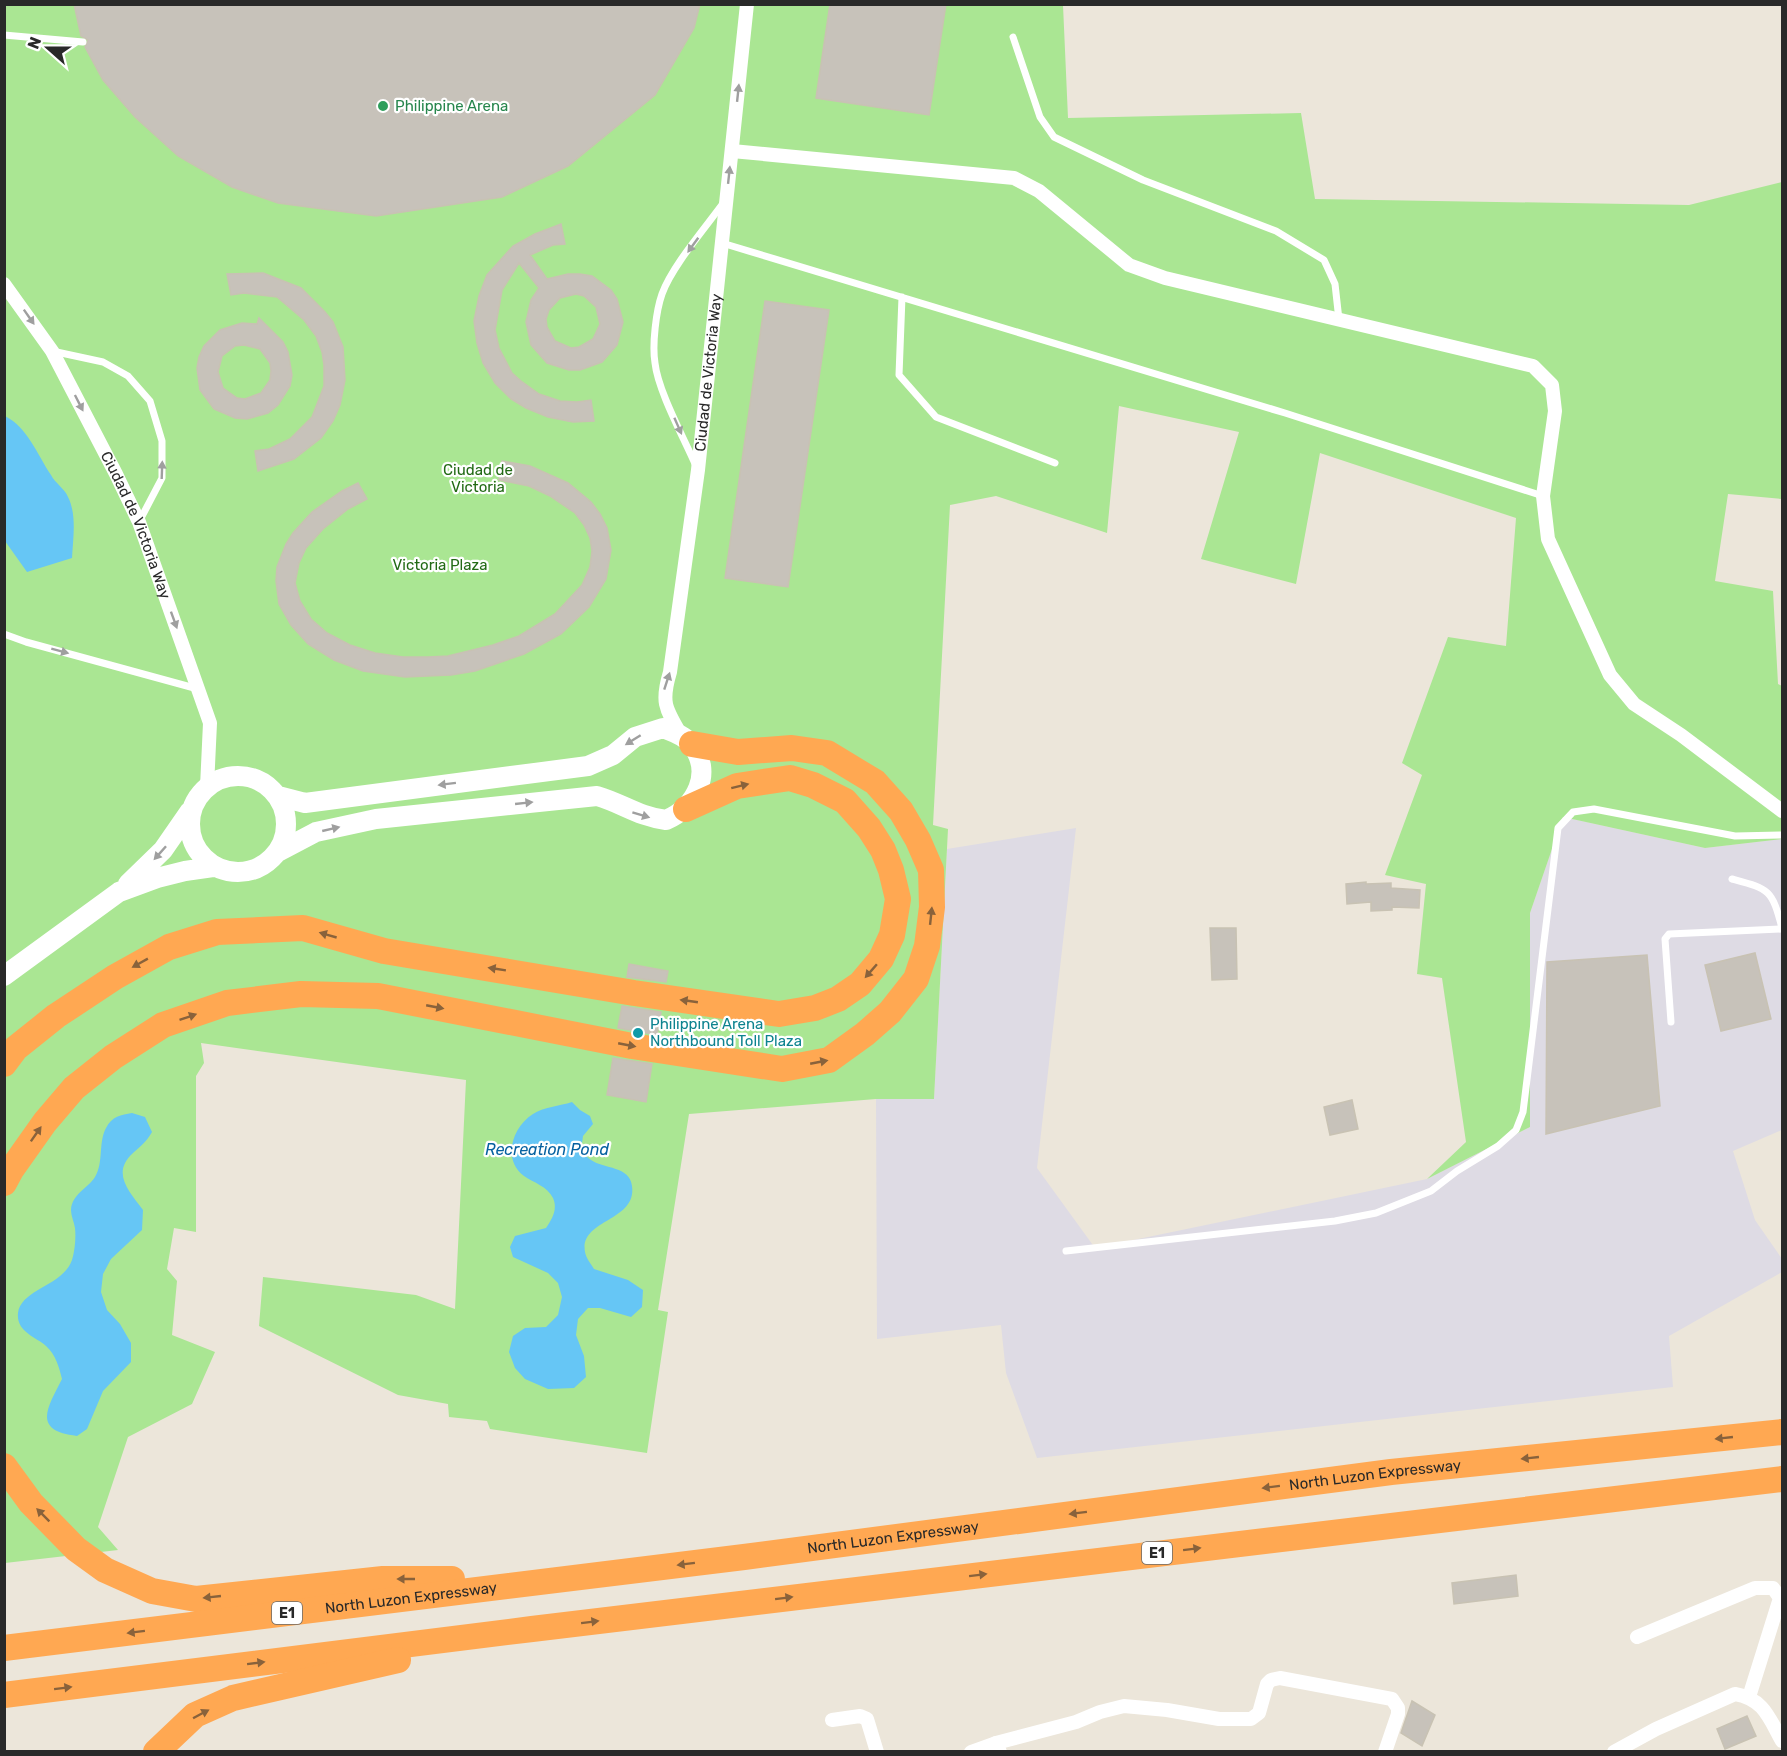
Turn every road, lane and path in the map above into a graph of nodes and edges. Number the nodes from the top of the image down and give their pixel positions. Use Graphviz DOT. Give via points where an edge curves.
graph roads {
  1 [pos="747,4"];
  2 [pos="4,35"];
  3 [pos="1012,37"];
  4 [pos="83,42"];
  5 [pos="732,151"];
  6 [pos="727,197"];
  7 [pos="722,243"];
  8 [pos="4,284"];
  9 [pos="902,297"];
  10 [pos="1339,320"];
  11 [pos="52,351"];
  12 [pos="1055,463"];
  13 [pos="698,470"];
  14 [pos="1543,496"];
  15 [pos="139,522"];
  16 [pos="4,634"];
  17 [pos="198,689"];
  18 [pos="686,740"];
  19 [pos="207,787"];
  20 [pos="278,796"];
  21 [pos="193,806"];
  22 [pos="686,808"];
  23 [pos="1782,811"];
  24 [pos="1782,835"];
  25 [pos="278,852"];
  26 [pos="213,867"];
  27 [pos="1732,879"];
  28 [pos="119,892"];
  29 [pos="1782,929"];
  30 [pos="4,976"];
  31 [pos="1671,1022"];
  32 [pos="4,1064"];
  33 [pos="4,1183"];
  34 [pos="1066,1251"];
  35 [pos="1782,1432"];
  36 [pos="4,1466"];
  37 [pos="1782,1479"];
  38 [pos="569,1578"];
  39 [pos="532,1629"];
  40 [pos="1637,1637"];
  41 [pos="4,1648"];
  42 [pos="4,1695"];
  43 [pos="1749,1697"];
  44 [pos="832,1720"];
  45 [pos="1782,1741"];
  46 [pos="998,1747"];
  47 [pos="156,1752"];
  48 [pos="877,1752"];
  49 [pos="971,1752"];
  50 [pos="1385,1752"];
  51 [pos="1614,1752"];
  5 -- 1 [label="street, Ciudad de Victoria Way, one-way"];
  2 -- 4 [label="lane"];
  3 -- 10 [label="lane" via="1040,117 1054,137 1143,180 1276,231 1324,260 1335,284"];
  6 -- 5 [label="street, Ciudad de Victoria Way, one-way"];
  5 -- 10 [label="street" via="1014,178 1039,191 1130,266 1165,279"];
  6 -- 7 [label="street, Ciudad de Victoria Way"];
  6 -- 13 [label="lane, one-way" via="662,294 656,327 655,363"];
  7 -- 9 [label="lane"];
  7 -- 13 [label="street, Ciudad de Victoria Way"];
  8 -- 11 [label="street, Ciudad de Victoria Way, one-way"];
  9 -- 12 [label="lane" via="899,375 936,417"];
  9 -- 14 [label="lane"];
  10 -- 14 [label="street" via="1533,366 1552,385 1555,411"];
  11 -- 15 [label="street, Ciudad de Victoria Way, one-way"];
  15 -- 11 [label="lane, one-way" via="162,478 162,441 150,401 128,376 103,362"];
  18 -- 13 [label="street, Ciudad de Victoria Way, one-way" via="669,714 664,692"];
  14 -- 23 [label="street" via="1548,539 1610,675 1634,704"];
  15 -- 17 [label="street, Ciudad de Victoria Way, one-way"];
  16 -- 17 [label="lane, one-way"];
  17 -- 19 [label="street, Ciudad de Victoria Way" via="210,723"];
  18 -- 20 [label="main road, one-way" via="663,728 635,737 613,755 588,766 305,803"];
  18 -- 22 [label="main road" via="701,766 701,778 699,789"];
  33 -- 18 [label="highway, one-way" via="45,1122 74,1088 163,1025 227,1003 301,994 378,996 632,1046 782,1069 830,1060 890,1012 916,979 927,946 932,907 931,870 918,840 901,811 875,782 826,753 792,748 738,752"];
  19 -- 20 [label="main road" via="223,777 240,775 262,781"];
  19 -- 21 [label="main road"];
  20 -- 25 [label="main road" via="287,819"];
  21 -- 26 [label="main road" via="193,841"];
  21 -- 28 [label="main road, one-way" via="163,850"];
  25 -- 22 [label="main road, one-way" via="316,832 376,819 597,796 655,819 666,820"];
  22 -- 32 [label="highway, one-way" via="736,786 790,778 845,801 883,850 898,898 892,935 881,959 860,984 815,1008 779,1014 384,951 303,928 217,932 169,947 115,977 56,1016 16,1048"];
  24 -- 34 [label="lane" via="1735,836 1594,809 1573,812 1558,828 1523,1112 1516,1130 1498,1146 1431,1191 1376,1213 1335,1221"];
  25 -- 26 [label="main road" via="249,872"];
  26 -- 28 [label="main road" via="157,878"];
  27 -- 29 [label="lane" via="1763,887 1776,905"];
  28 -- 30 [label="main road"];
  29 -- 31 [label="lane" via="1669,934 1665,939"];
  35 -- 38 [label="highway, North Luzon Expressway / E1, one-way" via="1391,1472"];
  38 -- 36 [label="highway, one-way" via="383,1579 196,1599 152,1591 105,1570 76,1549 31,1503"];
  39 -- 37 [label="highway, E1, one-way"];
  38 -- 41 [label="highway, North Luzon Expressway / E1, one-way"];
  42 -- 39 [label="highway, E1, one-way"];
  47 -- 39 [label="highway, one-way" via="195,1715 233,1698"];
  40 -- 43 [label="street" via="1755,1588 1773,1588 1780,1598"];
  43 -- 45 [label="street" via="1762,1706"];
  43 -- 51 [label="street" via="1735,1694"];
  44 -- 48 [label="street" via="867,1719"];
  46 -- 49 [label="street"];
  46 -- 50 [label="street" via="1124,1706 1219,1719 1251,1719 1259,1713 1268,1684 1280,1678 1392,1699 1398,1714"];
}
